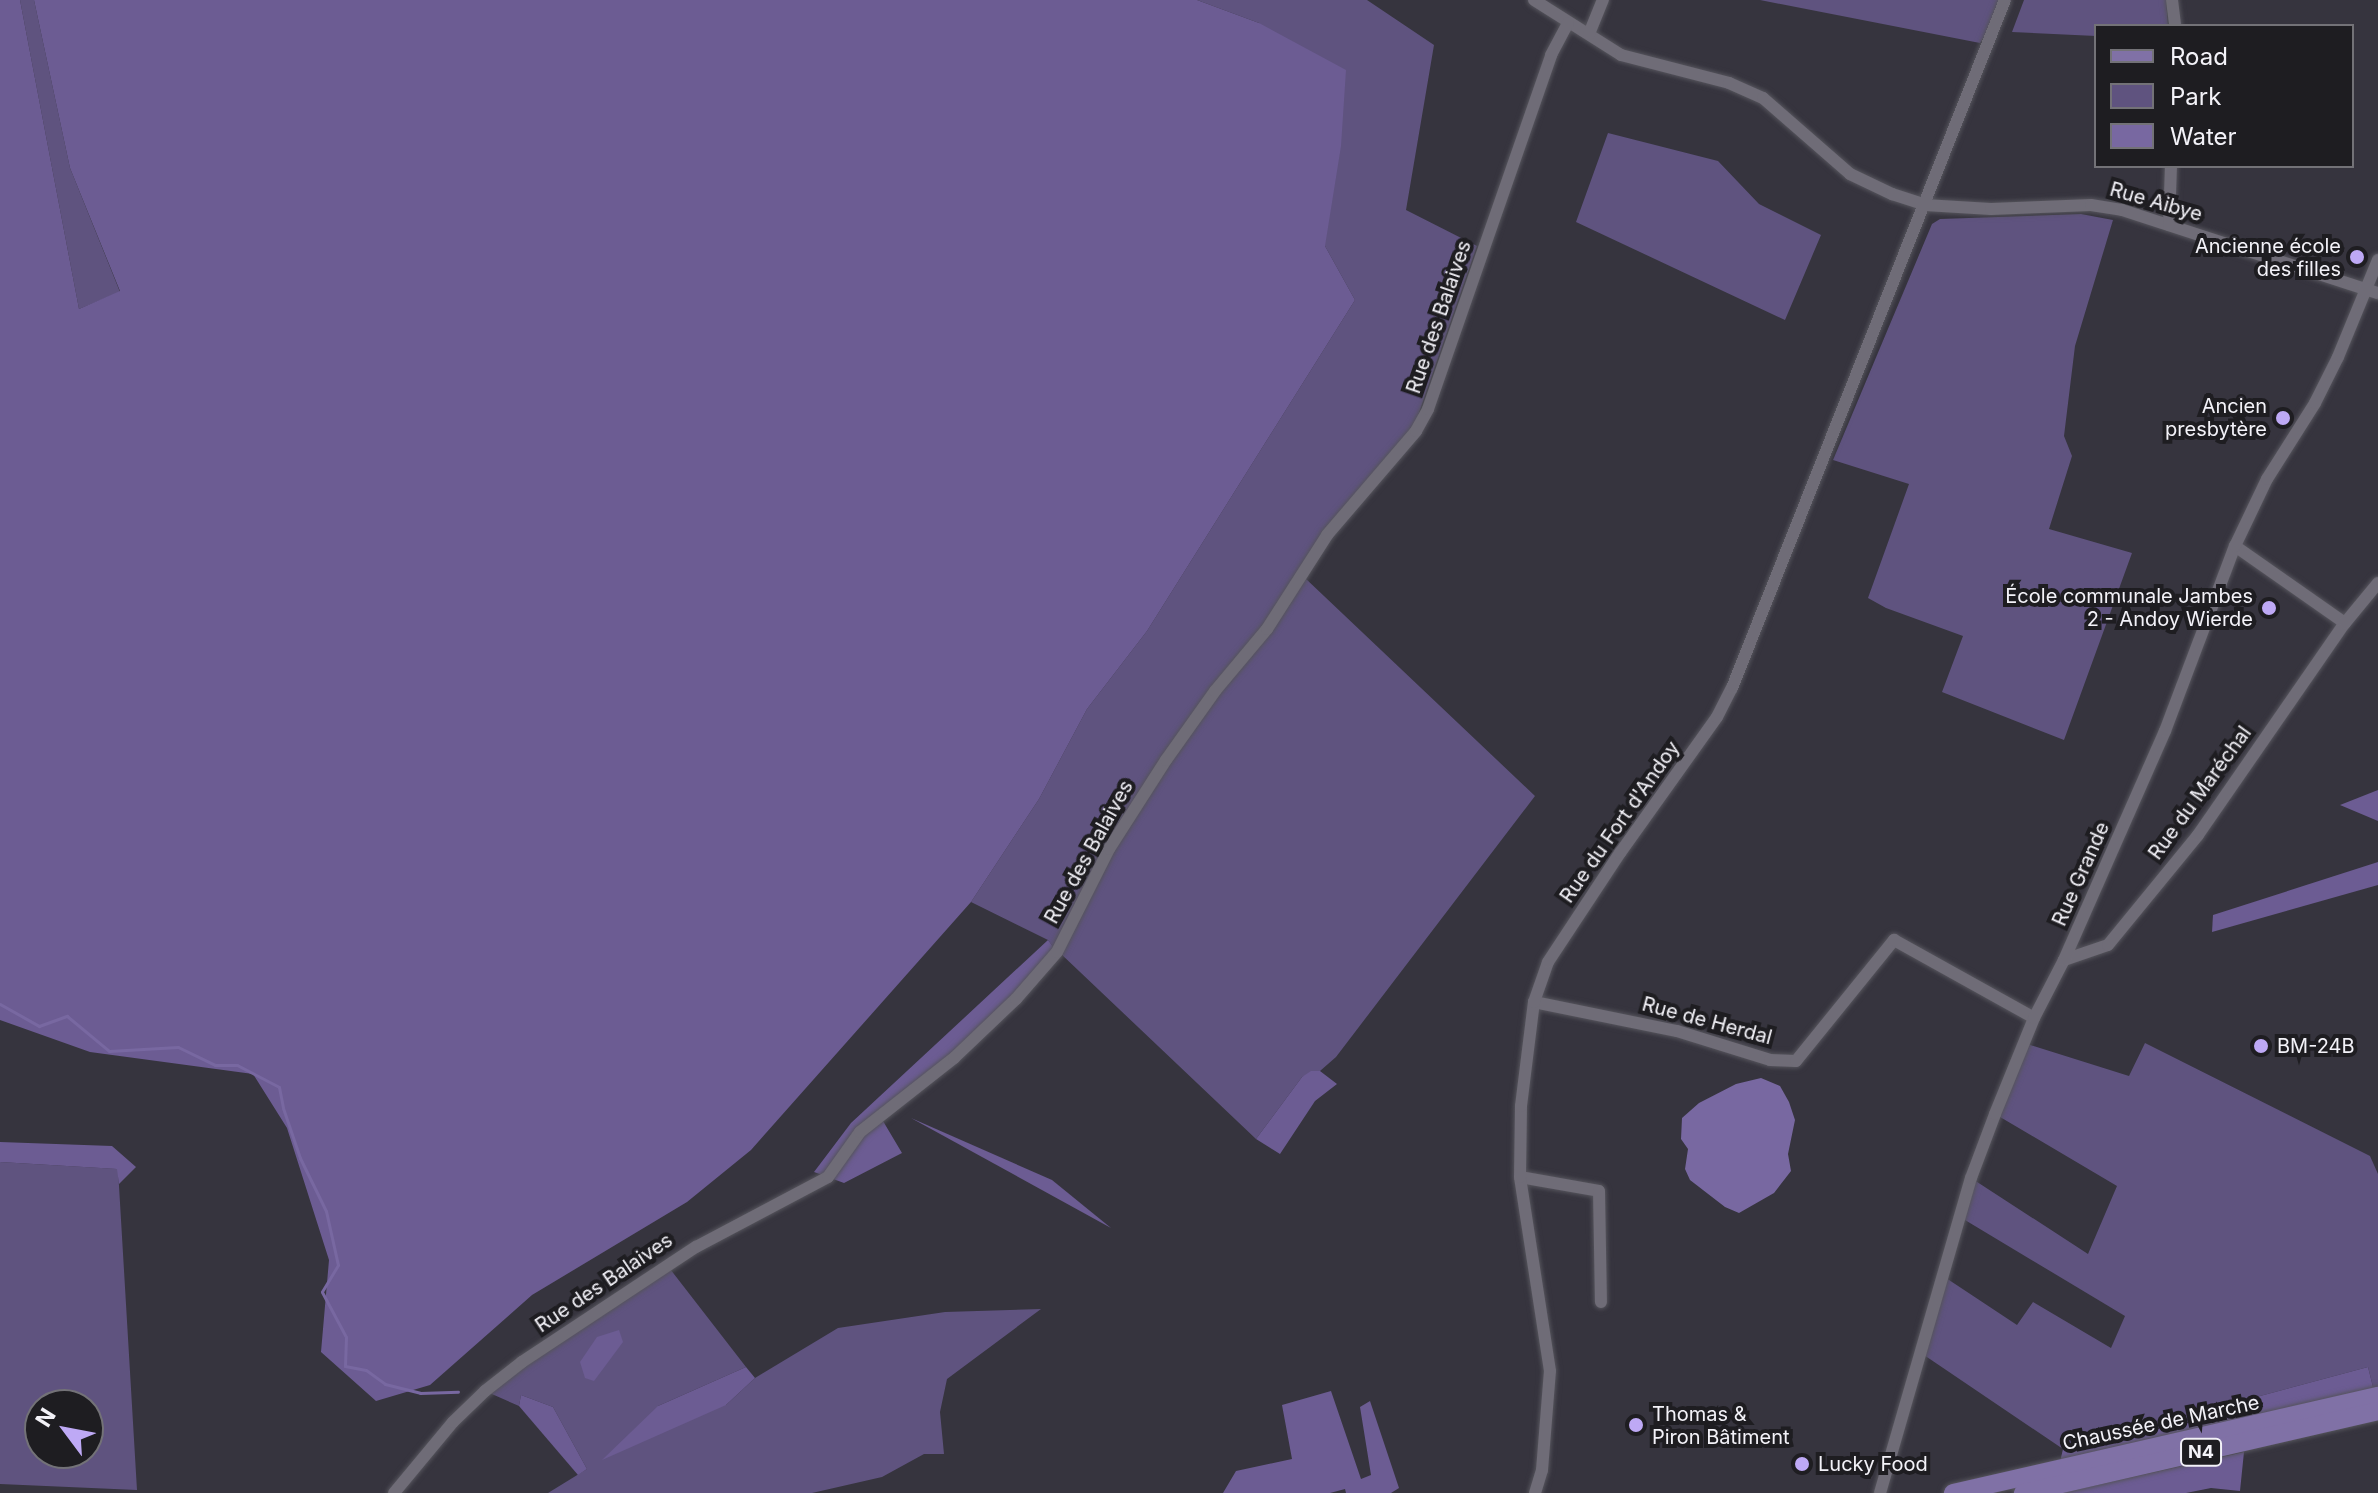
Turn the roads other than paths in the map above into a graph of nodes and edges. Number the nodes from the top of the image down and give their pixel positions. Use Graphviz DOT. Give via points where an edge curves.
graph roads {
  1 [pos="1534,0"];
  2 [pos="1603,0"];
  3 [pos="2005,0"];
  4 [pos="2172,0"];
  5 [pos="1568,23"];
  6 [pos="2175,24"];
  7 [pos="1589,34"];
  8 [pos="2171,168"];
  9 [pos="1925,205"];
  10 [pos="2169,225"];
  11 [pos="2378,260"];
  12 [pos="2372,292"];
  13 [pos="2235,546"];
  14 [pos="2378,583"];
  15 [pos="2373,596"];
  16 [pos="2345,623"];
  17 [pos="2064,960"];
  18 [pos="1534,1002"];
  19 [pos="2034,1018"];
  20 [pos="1520,1177"];
  21 [pos="1601,1302"];
  22 [pos="2378,1396"];
  23 [pos="2378,1411"];
  24 [pos="394,1493"];
  25 [pos="1535,1493"];
  26 [pos="1880,1493"];
  27 [pos="1953,1493"];
  28 [pos="2023,1493"];
  1 -- 5 [label="street, Rue Aibye"];
  2 -- 7 [label="street"];
  3 -- 9 [label="street, Rue du Fort d'Andoy"];
  4 -- 6 [label="street"];
  5 -- 7 [label="street, Rue Aibye"];
  5 -- 24 [label="street, Rue des Balaives" via="1551,55 1416,431 1327,535 1267,629 1166,760 1109,849 1057,952 954,1058 860,1132 828,1177 686,1253 522,1362 453,1422"];
  7 -- 9 [label="street, Rue Aibye" via="1621,55 1729,83 1763,98 1850,174"];
  8 -- 10 [label="street"];
  9 -- 10 [label="street, Rue Aibye" via="2091,205"];
  9 -- 18 [label="street, Rue du Fort d'Andoy" via="1732,688 1548,962"];
  10 -- 12 [label="street, Rue Aibye"];
  11 -- 12 [label="street, Rue Grande"];
  12 -- 13 [label="street, Rue Grande"];
  13 -- 16 [label="street"];
  13 -- 17 [label="street, Rue Grande" via="2165,731"];
  14 -- 15 [label="street, Rue du Maréchal"];
  15 -- 16 [label="street, Rue du Maréchal"];
  16 -- 17 [label="street, Rue du Maréchal" via="2198,835 2108,945"];
  17 -- 19 [label="street, Rue Grande"];
  18 -- 19 [label="street, Rue de Herdal" via="1677,1031 1770,1060 1796,1061 1894,940"];
  18 -- 20 [label="street, Rue du Fort d'Andoy" via="1521,1106"];
  19 -- 26 [label="street, Rue Grande" via="1971,1178"];
  20 -- 21 [label="street" via="1599,1191"];
  20 -- 25 [label="street, Rue du Fort d'Andoy" via="1550,1371 1542,1470"];
  22 -- 27 [label="main road, Chaussée de Marche / N4"];
  23 -- 28 [label="main road, Chaussée de Marche / N4"];
}
